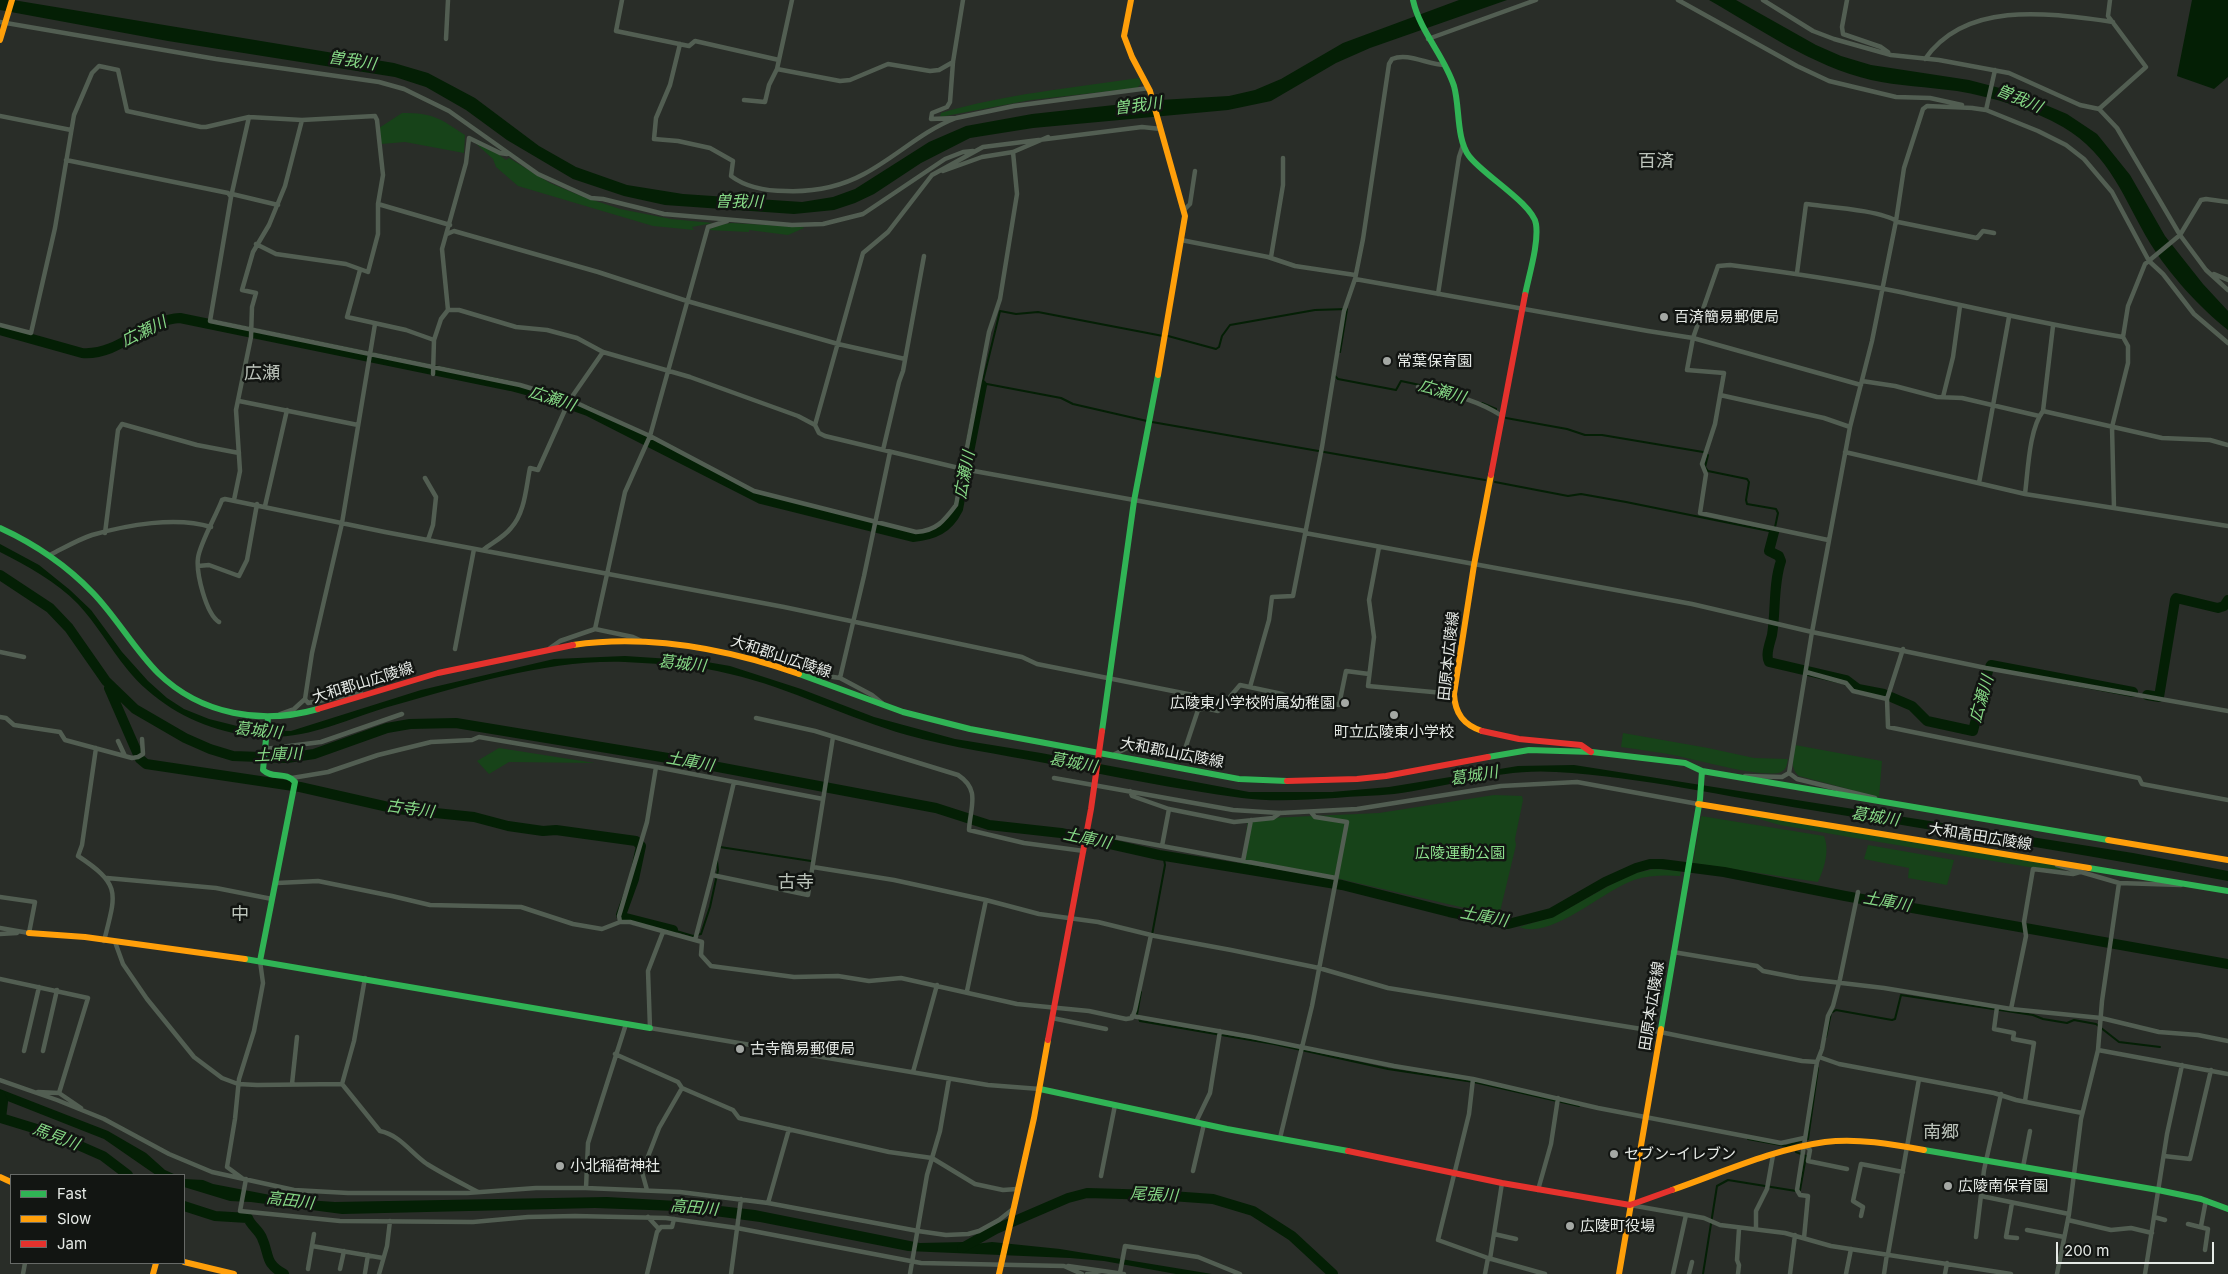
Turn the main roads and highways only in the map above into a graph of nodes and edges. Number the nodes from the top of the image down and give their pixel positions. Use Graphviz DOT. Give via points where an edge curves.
graph roads {
  1 [pos="12,0"];
  2 [pos="1131,0"];
  3 [pos="1415,2"];
  4 [pos="3,22"];
  5 [pos="0,40"];
  6 [pos="0,528"];
  7 [pos="268,718"];
  8 [pos="1100,752"];
  9 [pos="1592,752"];
  10 [pos="1703,773"];
  11 [pos="1699,802"];
  12 [pos="2228,860"];
  13 [pos="2228,891"];
  14 [pos="29,933"];
  15 [pos="260,961"];
  16 [pos="650,1028"];
  17 [pos="1040,1089"];
  18 [pos="1630,1205"];
  19 [pos="2228,1209"];
  20 [pos="185,1262"];
  21 [pos="214,1272"];
  22 [pos="234,1274"];
  23 [pos="999,1274"];
  24 [pos="1619,1274"];
  1 -- 4 [label="main road"];
  2 -- 8 [label="main road" via="1124,36 1150,89 1185,216 1134,501"];
  3 -- 9 [label="main road, 田原本広陵線" via="1424,32 1453,84 1463,145 1476,164 1527,209 1536,222 1474,565 1454,694 1456,711 1463,722 1484,733 1581,745"];
  4 -- 5 [label="main road"];
  6 -- 7 [label="main road, 大和郡山広陵線" via="50,555 96,597 143,658 180,692 215,708"];
  7 -- 8 [label="main road, 大和郡山広陵線" via="307,713 450,670 549,649 589,642 647,644 726,652 886,706 963,727"];
  7 -- 15 [label="main road" via="262,766 267,774 286,775 294,782"];
  8 -- 9 [label="main road, 大和郡山広陵線" via="1239,779 1275,781 1386,776 1529,750"];
  8 -- 17 [label="main road"];
  9 -- 10 [label="main road, 田原本広陵線" via="1685,763"];
  10 -- 11 [label="main road, 田原本広陵線"];
  10 -- 12 [label="main road, 大和高田広陵線"];
  11 -- 13 [label="main road, 大和高田広陵線"];
  11 -- 18 [label="main road, 田原本広陵線"];
  14 -- 15 [label="main road"];
  15 -- 16 [label="main road"];
  17 -- 18 [label="main road" via="1502,1184"];
  17 -- 23 [label="main road"];
  18 -- 19 [label="main road" via="1804,1147 1873,1142 2158,1190 2206,1200"];
  18 -- 24 [label="main road, 田原本広陵線"];
  20 -- 21 [label="main road"];
  21 -- 22 [label="main road"];
}
